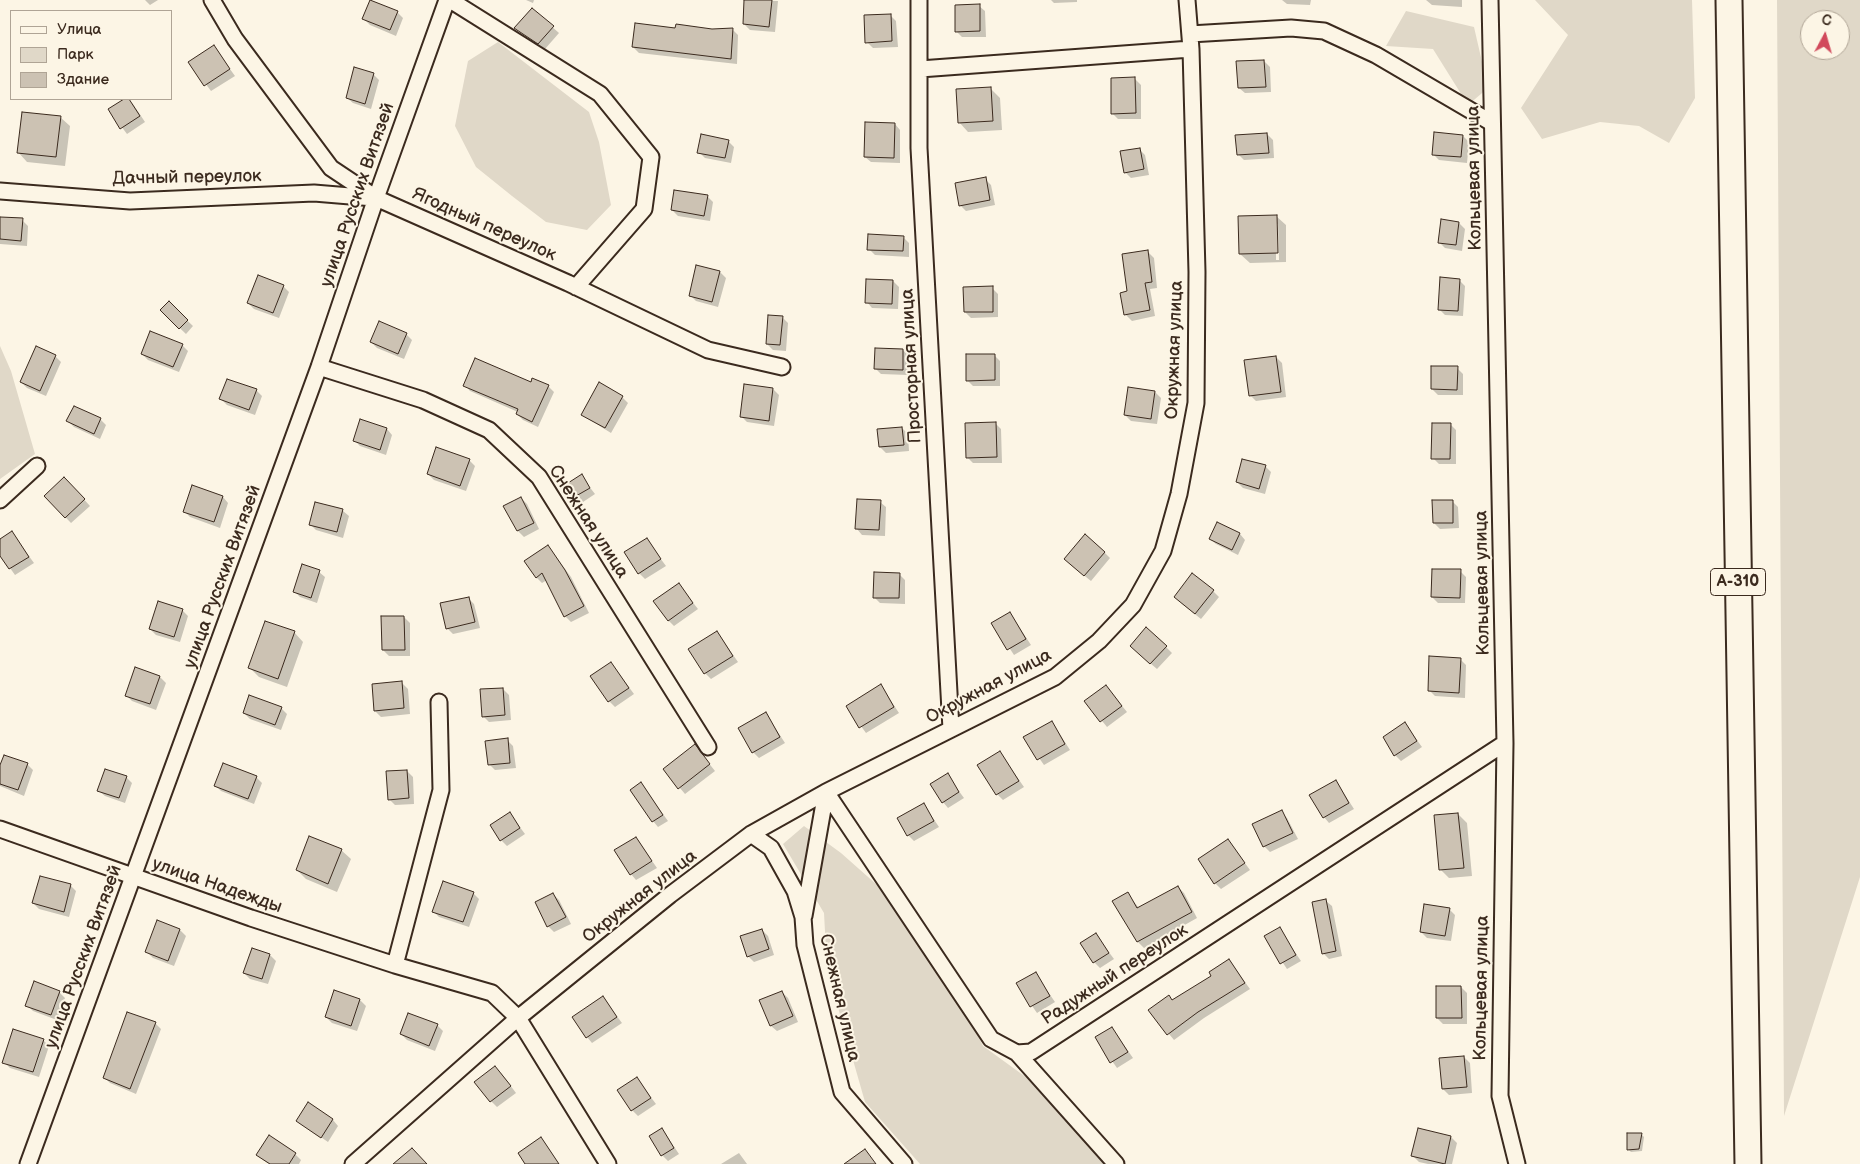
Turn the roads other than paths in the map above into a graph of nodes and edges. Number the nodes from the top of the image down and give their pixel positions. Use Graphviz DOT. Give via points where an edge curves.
graph roads {
  1 [pos="212,0"];
  2 [pos="448,0"];
  3 [pos="919,0"];
  4 [pos="1187,0"];
  5 [pos="1490,0"];
  6 [pos="1730,0"];
  7 [pos="1191,41"];
  8 [pos="920,69"];
  9 [pos="1492,123"];
  10 [pos="0,191"];
  11 [pos="376,198"];
  12 [pos="576,287"];
  13 [pos="319,367"];
  14 [pos="782,367"];
  15 [pos="37,466"];
  16 [pos="0,500"];
  17 [pos="439,702"];
  18 [pos="951,729"];
  19 [pos="1505,743"];
  20 [pos="708,747"];
  21 [pos="826,792"];
  22 [pos="0,829"];
  23 [pos="751,834"];
  24 [pos="134,876"];
  25 [pos="803,917"];
  26 [pos="395,965"];
  27 [pos="518,1018"];
  28 [pos="1017,1053"];
  29 [pos="28,1164"];
  30 [pos="352,1164"];
  31 [pos="608,1164"];
  32 [pos="904,1164"];
  33 [pos="1116,1164"];
  34 [pos="1517,1164"];
  35 [pos="1748,1164"];
  1 -- 11 [label="street" via="234,39 331,168"];
  2 -- 11 [label="street, улица Русских Витязей"];
  2 -- 12 [label="street" via="600,94 651,157 644,209"];
  3 -- 8 [label="street, Просторная улица"];
  4 -- 7 [label="street, Окружная улица"];
  5 -- 9 [label="street, Кольцевая улица"];
  6 -- 35 [label="highway, А-310"];
  7 -- 8 [label="street"];
  7 -- 9 [label="street" via="1290,28 1324,31 1376,55"];
  7 -- 18 [label="street, Окружная улица" via="1197,272 1196,403 1179,494 1163,551 1133,606 1099,642 1056,676"];
  8 -- 18 [label="street, Просторная улица" via="919,148"];
  9 -- 19 [label="street, Кольцевая улица"];
  10 -- 11 [label="street, Дачный переулок" via="130,200 314,193"];
  11 -- 12 [label="street, Ягодный переулок"];
  11 -- 13 [label="street, улица Русских Витязей"];
  12 -- 14 [label="street, Ягодный переулок" via="708,350"];
  13 -- 20 [label="street, Снежная улица" via="423,400 489,430 539,477"];
  13 -- 24 [label="street, улица Русских Витязей"];
  15 -- 16 [label="street"];
  17 -- 26 [label="street" via="441,790"];
  18 -- 21 [label="street, Окружная улица"];
  19 -- 28 [label="street, Радужный переулок" via="1031,1052"];
  19 -- 34 [label="street, Кольцевая улица" via="1500,1096"];
  21 -- 23 [label="street, Окружная улица"];
  21 -- 25 [label="street"];
  21 -- 28 [label="street" via="991,1039"];
  22 -- 24 [label="street, улица Надежды"];
  23 -- 25 [label="street, Снежная улица" via="771,848 795,891"];
  23 -- 27 [label="street, Окружная улица"];
  24 -- 26 [label="street, улица Надежды"];
  24 -- 29 [label="street, улица Русских Витязей"];
  25 -- 32 [label="street, Снежная улица" via="805,945 842,1092"];
  26 -- 27 [label="street, улица Надежды" via="492,993"];
  27 -- 30 [label="street"];
  27 -- 31 [label="street, улица Надежды"];
  28 -- 33 [label="street"];
}
